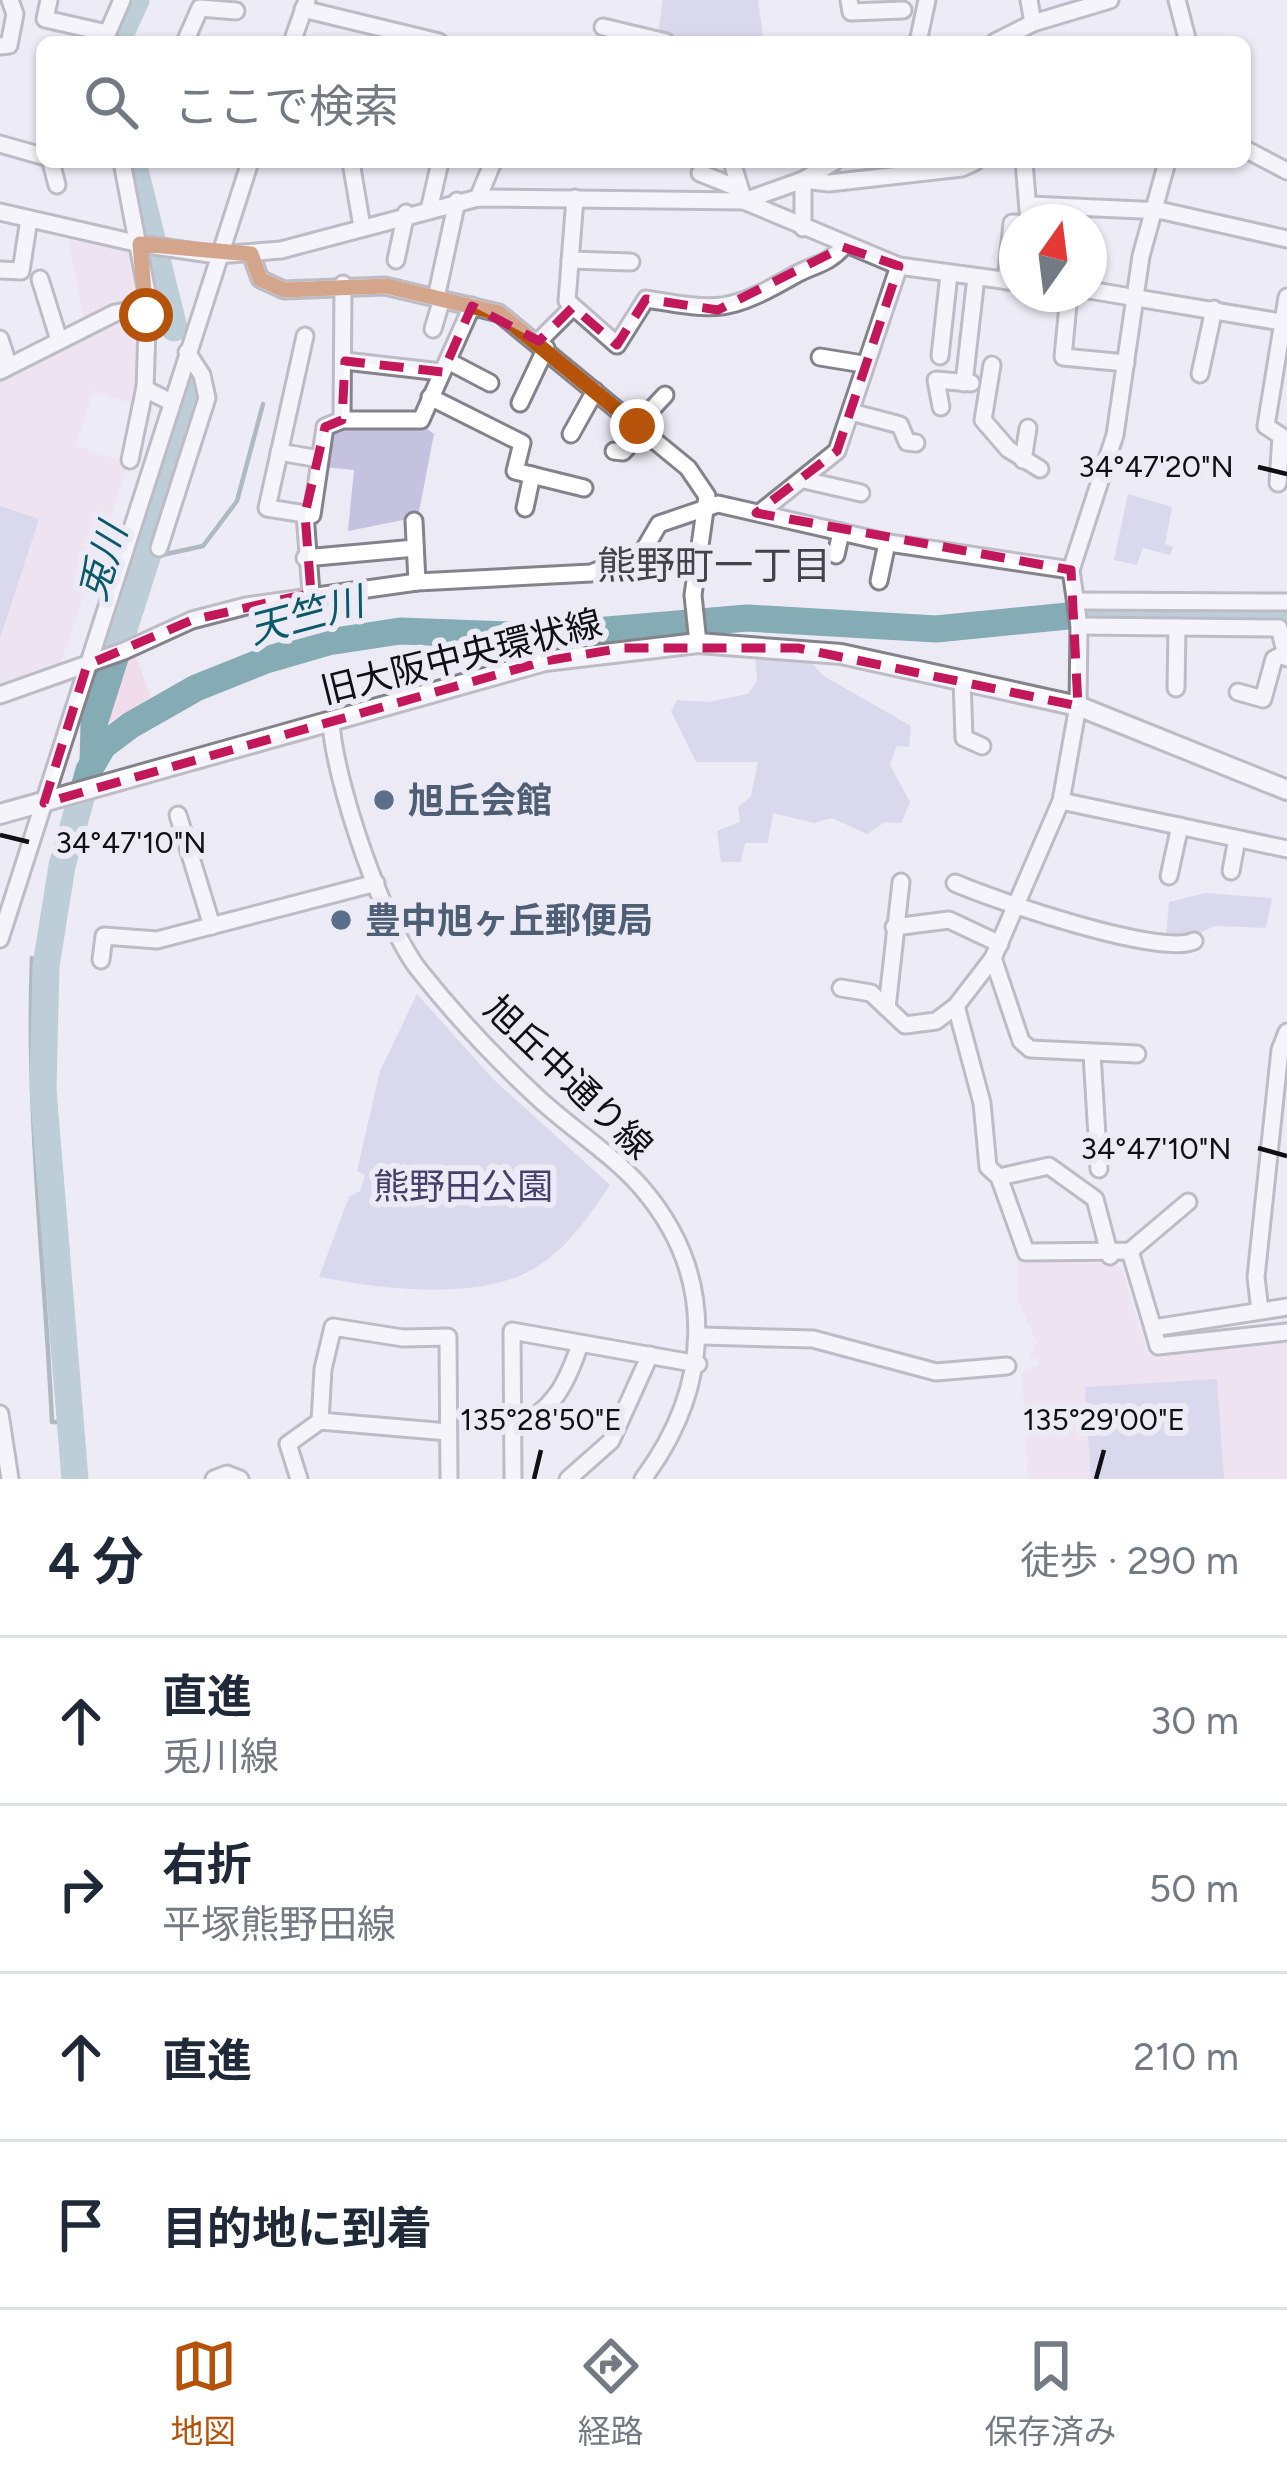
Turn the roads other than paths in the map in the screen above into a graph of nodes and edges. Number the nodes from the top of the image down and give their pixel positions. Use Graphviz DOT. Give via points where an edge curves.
graph roads {
  1 [pos="10,0"];
  2 [pos="49,0"];
  3 [pos="122,0"];
  4 [pos="849,0"];
  5 [pos="927,0"];
  6 [pos="1029,0"];
  7 [pos="1110,0"];
  8 [pos="1177,0"];
  9 [pos="1076,4"];
  10 [pos="305,5"];
  11 [pos="903,5"];
  12 [pos="236,11"];
  13 [pos="1033,23"];
  14 [pos="603,27"];
  15 [pos="100,36"];
  16 [pos="107,36"];
  17 [pos="188,36"];
  18 [pos="294,36"];
  19 [pos="400,36"];
  20 [pos="641,36"];
  21 [pos="913,36"];
  22 [pos="917,36"];
  23 [pos="1007,36"];
  24 [pos="1186,36"];
  25 [pos="0,46"];
  26 [pos="0,144"];
  27 [pos="36,150"];
  28 [pos="1251,152"];
  29 [pos="53,168"];
  30 [pos="124,168"];
  31 [pos="248,168"];
  32 [pos="352,168"];
  33 [pos="439,168"];
  34 [pos="490,168"];
  35 [pos="734,168"];
  36 [pos="824,168"];
  37 [pos="962,168"];
  38 [pos="1025,168"];
  39 [pos="1165,168"];
  40 [pos="1287,171"];
  41 [pos="700,173"];
  42 [pos="803,180"];
  43 [pos="57,185"];
  44 [pos="742,195"];
  45 [pos="478,198"];
  46 [pos="574,198"];
  47 [pos="457,201"];
  48 [pos="1029,204"];
  49 [pos="430,206"];
  50 [pos="1154,211"];
  51 [pos="0,212"];
  52 [pos="1107,212"];
  53 [pos="406,213"];
  54 [pos="29,219"];
  55 [pos="362,227"];
  56 [pos="803,228"];
  57 [pos="1287,239"];
  58 [pos="148,245"];
  59 [pos="843,247"];
  60 [pos="251,254"];
  61 [pos="217,255"];
  62 [pos="396,260"];
  63 [pos="570,260"];
  64 [pos="631,262"];
  65 [pos="899,266"];
  66 [pos="0,270"];
  67 [pos="949,274"];
  68 [pos="976,277"];
  69 [pos="40,279"];
  70 [pos="999,280"];
  71 [pos="343,284"];
  72 [pos="1107,292"];
  73 [pos="1137,295"];
  74 [pos="1287,298"];
  75 [pos="439,299"];
  76 [pos="147,307"];
  77 [pos="472,307"];
  78 [pos="573,308"];
  79 [pos="1214,309"];
  80 [pos="1068,312"];
  81 [pos="1284,322"];
  82 [pos="433,329"];
  83 [pos="305,336"];
  84 [pos="0,338"];
  85 [pos="59,340"];
  86 [pos="542,344"];
  87 [pos="187,352"];
  88 [pos="940,356"];
  89 [pos="820,357"];
  90 [pos="345,361"];
  91 [pos="1126,363"];
  92 [pos="863,364"];
  93 [pos="992,365"];
  94 [pos="444,366"];
  95 [pos="4,367"];
  96 [pos="1200,374"];
  97 [pos="490,383"];
  98 [pos="964,383"];
  99 [pos="988,385"];
  100 [pos="145,387"];
  101 [pos="595,391"];
  102 [pos="665,395"];
  103 [pos="430,397"];
  104 [pos="171,402"];
  105 [pos="520,403"];
  106 [pos="941,407"];
  107 [pos="850,412"];
  108 [pos="343,420"];
  109 [pos="1028,428"];
  110 [pos="639,429"];
  111 [pos="571,434"];
  112 [pos="916,442"];
  113 [pos="614,451"];
  114 [pos="279,452"];
  115 [pos="320,459"];
  116 [pos="130,460"];
  117 [pos="1023,460"];
  118 [pos="1040,469"];
  119 [pos="532,475"];
  120 [pos="804,480"];
  121 [pos="1278,483"];
  122 [pos="584,488"];
  123 [pos="861,493"];
  124 [pos="707,506"];
  125 [pos="525,508"];
  126 [pos="762,512"];
  127 [pos="305,514"];
  128 [pos="414,521"];
  129 [pos="841,532"];
  130 [pos="887,543"];
  131 [pos="159,548"];
  132 [pos="415,548"];
  133 [pos="836,555"];
  134 [pos="305,558"];
  135 [pos="1071,570"];
  136 [pos="879,581"];
  137 [pos="416,582"];
  138 [pos="311,593"];
  139 [pos="1283,602"];
  140 [pos="1078,614"];
  141 [pos="1177,627"];
  142 [pos="1279,628"];
  143 [pos="697,637"];
  144 [pos="1286,656"];
  145 [pos="87,665"];
  146 [pos="962,680"];
  147 [pos="1175,688"];
  148 [pos="1238,692"];
  149 [pos="0,695"];
  150 [pos="1078,706"];
  151 [pos="331,722"];
  152 [pos="982,746"];
  153 [pos="1287,790"];
  154 [pos="54,800"];
  155 [pos="1061,802"];
  156 [pos="0,814"];
  157 [pos="178,815"];
  158 [pos="1180,826"];
  159 [pos="1237,839"];
  160 [pos="1287,849"];
  161 [pos="1231,871"];
  162 [pos="1169,876"];
  163 [pos="901,882"];
  164 [pos="376,883"];
  165 [pos="956,883"];
  166 [pos="1020,906"];
  167 [pos="212,926"];
  168 [pos="894,927"];
  169 [pos="0,940"];
  170 [pos="1194,941"];
  171 [pos="996,951"];
  172 [pos="101,960"];
  173 [pos="841,988"];
  174 [pos="956,1006"];
  175 [pos="887,1008"];
  176 [pos="1287,1032"];
  177 [pos="1092,1054"];
  178 [pos="1137,1054"];
  179 [pos="1100,1169"];
  180 [pos="999,1178"];
  181 [pos="1188,1202"];
  182 [pos="1130,1252"];
  183 [pos="1110,1256"];
  184 [pos="1287,1307"];
  185 [pos="1260,1311"];
  186 [pos="1153,1328"];
  187 [pos="1287,1332"];
  188 [pos="700,1336"];
  189 [pos="580,1344"];
  190 [pos="650,1355"];
  191 [pos="698,1364"];
  192 [pos="1007,1366"];
  193 [pos="0,1414"];
  194 [pos="320,1421"];
  195 [pos="513,1430"];
  196 [pos="448,1432"];
  197 [pos="10,1479"];
  198 [pos="214,1479"];
  199 [pos="240,1479"];
  200 [pos="298,1479"];
  201 [pos="448,1479"];
  202 [pos="513,1479"];
  203 [pos="568,1479"];
  204 [pos="644,1479"];
  1 -- 25 [label="street" via="9,45"];
  2 -- 15 [label="street" via="45,19"];
  3 -- 16 [label="street"];
  4 -- 11 [label="street" via="850,12"];
  5 -- 22 [label="street"];
  6 -- 13 [label="street"];
  7 -- 9 [label="street"];
  8 -- 24 [label="street"];
  9 -- 13 [label="street"];
  10 -- 18 [label="street"];
  10 -- 19 [label="street"];
  11 -- 21 [label="street"];
  12 -- 17 [label="street" via="200,8"];
  13 -- 23 [label="street"];
  14 -- 20 [label="street"];
  26 -- 27 [label="street"];
  28 -- 40 [label="street"];
  29 -- 43 [label="street"];
  30 -- 58 [label="street"];
  31 -- 61 [label="street"];
  32 -- 55 [label="street"];
  33 -- 49 [label="street"];
  34 -- 45 [label="street"];
  35 -- 44 [label="street"];
  36 -- 42 [label="street"];
  37 -- 42 [label="street"];
  38 -- 48 [label="street"];
  39 -- 50 [label="street"];
  41 -- 44 [label="street"];
  42 -- 44 [label="street"];
  42 -- 56 [label="street"];
  44 -- 46 [label="street"];
  44 -- 56 [label="street"];
  45 -- 46 [label="street"];
  45 -- 47 [label="street"];
  46 -- 63 [label="street"];
  47 -- 49 [label="street"];
  47 -- 75 [label="street"];
  49 -- 53 [label="street"];
  50 -- 52 [label="street"];
  50 -- 57 [label="street"];
  50 -- 73 [label="street"];
  51 -- 54 [label="street"];
  53 -- 55 [label="street"];
  53 -- 62 [label="street"];
  54 -- 58 [label="street"];
  54 -- 66 [label="street" via="21,271"];
  55 -- 60 [label="street"];
  56 -- 59 [label="street"];
  58 -- 61 [label="street"];
  58 -- 76 [label="street"];
  59 -- 65 [label="street"];
  59 -- 78 [label="street" via="763,296 718,310 646,299 617,345"];
  60 -- 61 [label="street"];
  60 -- 71 [label="street" via="260,279 284,290"];
  61 -- 87 [label="street"];
  63 -- 64 [label="street"];
  63 -- 78 [label="street"];
  65 -- 67 [label="street"];
  65 -- 92 [label="street"];
  67 -- 68 [label="street"];
  67 -- 88 [label="street"];
  68 -- 70 [label="street"];
  68 -- 98 [label="street"];
  69 -- 85 [label="street"];
  71 -- 75 [label="street"];
  71 -- 90 [label="street"];
  72 -- 73 [label="street"];
  73 -- 79 [label="street"];
  73 -- 91 [label="street"];
  74 -- 81 [label="street"];
  75 -- 77 [label="street"];
  75 -- 82 [label="street"];
  76 -- 85 [label="street"];
  76 -- 100 [label="street"];
  77 -- 86 [label="street" via="499,313"];
  77 -- 94 [label="street"];
  78 -- 86 [label="street"];
  79 -- 81 [label="street"];
  79 -- 96 [label="street"];
  80 -- 91 [label="street" via="1064,357"];
  81 -- 121 [label="street" via="1266,426 1281,436"];
  83 -- 114 [label="street"];
  84 -- 95 [label="street"];
  85 -- 95 [label="street"];
  86 -- 101 [label="street"];
  86 -- 105 [label="street"];
  87 -- 104 [label="street"];
  87 -- 131 [label="street" via="207,398"];
  89 -- 92 [label="street"];
  90 -- 94 [label="street"];
  90 -- 108 [label="street"];
  91 -- 135 [label="street" via="1115,434"];
  92 -- 107 [label="street"];
  93 -- 99 [label="street"];
  94 -- 97 [label="street"];
  94 -- 103 [label="street"];
  98 -- 99 [label="street"];
  98 -- 106 [label="street" via="936,380"];
  99 -- 117 [label="street" via="983,420"];
  100 -- 104 [label="street"];
  100 -- 116 [label="street"];
  101 -- 110 [label="street"];
  101 -- 111 [label="street"];
  102 -- 110 [label="street"];
  103 -- 108 [label="street" via="421,420 409,424"];
  103 -- 119 [label="street" via="522,443 515,471"];
  104 -- 145 [label="street"];
  107 -- 112 [label="street" via="900,425 907,442"];
  107 -- 120 [label="street" via="837,452"];
  108 -- 115 [label="street" via="325,427"];
  109 -- 117 [label="street"];
  110 -- 113 [label="street" via="623,452"];
  110 -- 124 [label="street" via="688,468"];
  114 -- 115 [label="street"];
  114 -- 127 [label="street" via="267,508"];
  115 -- 127 [label="street" via="312,515"];
  117 -- 118 [label="street"];
  119 -- 122 [label="street"];
  119 -- 125 [label="street"];
  120 -- 123 [label="street"];
  120 -- 126 [label="street"];
  124 -- 126 [label="street"];
  124 -- 137 [label="street" via="659,524 642,554 591,573"];
  124 -- 143 [label="street"];
  126 -- 129 [label="street"];
  127 -- 134 [label="street"];
  128 -- 132 [label="street"];
  129 -- 130 [label="street"];
  129 -- 133 [label="street"];
  130 -- 135 [label="street"];
  130 -- 136 [label="street"];
  132 -- 134 [label="street"];
  132 -- 137 [label="street"];
  134 -- 138 [label="street"];
  135 -- 140 [label="street"];
  137 -- 138 [label="street"];
  138 -- 145 [label="street" via="192,620"];
  139 -- 140 [label="street"];
  139 -- 142 [label="street"];
  140 -- 141 [label="street"];
  140 -- 150 [label="street"];
  141 -- 142 [label="street"];
  141 -- 147 [label="street"];
  142 -- 144 [label="street"];
  143 -- 146 [label="main road, 旧大阪中央環状線" via="798,647"];
  143 -- 151 [label="main road, 旧大阪中央環状線" via="544,661"];
  144 -- 148 [label="street" via="1274,659 1263,699"];
  145 -- 149 [label="street"];
  145 -- 154 [label="street"];
  146 -- 150 [label="main road, 旧大阪中央環状線"];
  146 -- 152 [label="street" via="964,738"];
  150 -- 153 [label="main road, 旧大阪中央環状線"];
  150 -- 155 [label="street"];
  151 -- 154 [label="main road, 旧大阪中央環状線"];
  151 -- 164 [label="street, 旭丘中通り線"];
  154 -- 156 [label="main road, 旧大阪中央環状線"];
  154 -- 169 [label="street"];
  155 -- 158 [label="street"];
  155 -- 166 [label="street"];
  157 -- 167 [label="street"];
  158 -- 159 [label="street"];
  158 -- 162 [label="street"];
  159 -- 160 [label="street"];
  159 -- 161 [label="street"];
  163 -- 168 [label="street"];
  164 -- 167 [label="street"];
  164 -- 188 [label="street, 旭丘中通り線" via="418,969 534,1095 660,1213 694,1290"];
  165 -- 166 [label="street"];
  166 -- 170 [label="street" via="1130,938"];
  166 -- 171 [label="street"];
  167 -- 172 [label="street" via="157,940 104,936"];
  168 -- 171 [label="street" via="949,920"];
  168 -- 175 [label="street"];
  171 -- 174 [label="street"];
  171 -- 177 [label="street" via="1021,1041 1041,1052"];
  173 -- 175 [label="street" via="871,993"];
  174 -- 175 [label="street" via="936,1021 905,1025"];
  174 -- 180 [label="street" via="982,1103 988,1167"];
  176 -- 185 [label="street" via="1256,1277"];
  177 -- 178 [label="street"];
  177 -- 179 [label="street"];
  180 -- 183 [label="street" via="1026,1252"];
  180 -- 183 [label="street" via="1049,1166 1095,1198"];
  181 -- 182 [label="street"];
  182 -- 183 [label="street"];
  182 -- 186 [label="street"];
  184 -- 185 [label="street"];
  185 -- 186 [label="street"];
  186 -- 187 [label="street" via="1158,1346"];
  188 -- 191 [label="street, 旭丘中通り線"];
  188 -- 192 [label="street" via="813,1340 942,1372"];
  189 -- 190 [label="street"];
  189 -- 195 [label="street" via="566,1384 543,1414"];
  189 -- 195 [label="street" via="512,1331"];
  190 -- 191 [label="street"];
  190 -- 203 [label="street" via="611,1442"];
  191 -- 204 [label="street, 旭丘中通り線" via="668,1445"];
  193 -- 197 [label="street"];
  194 -- 196 [label="street"];
  194 -- 196 [label="street" via="333,1327 448,1337"];
  194 -- 200 [label="street" via="288,1444"];
  195 -- 202 [label="street"];
  196 -- 201 [label="street"];
  198 -- 199 [label="street"];
}
